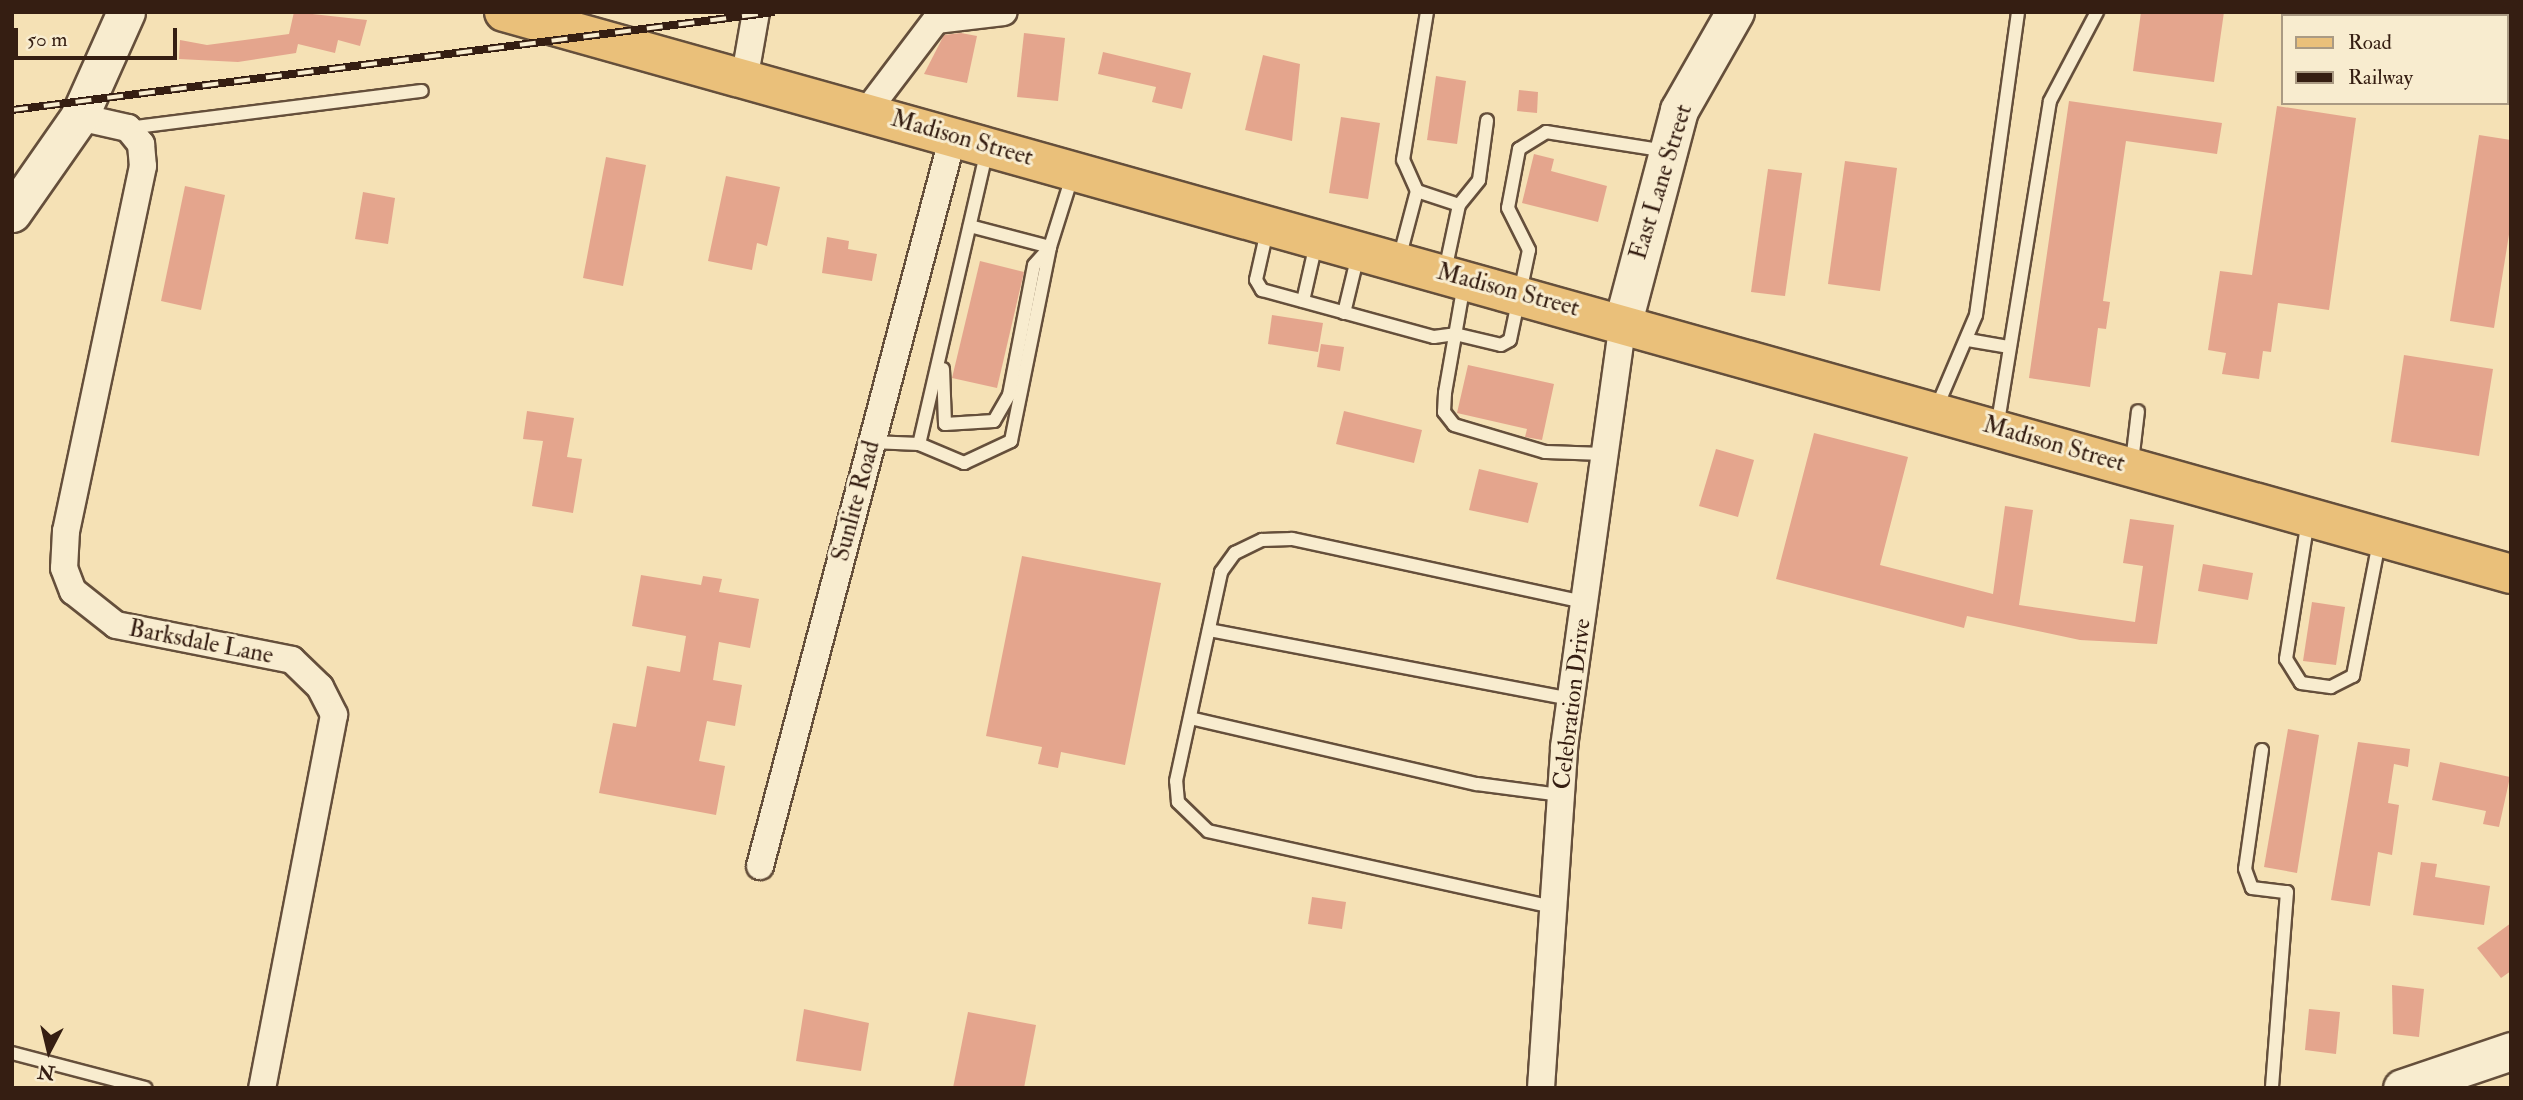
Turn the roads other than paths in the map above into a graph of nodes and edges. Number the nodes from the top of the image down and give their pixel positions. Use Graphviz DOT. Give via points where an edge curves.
graph roads {
  1 [pos="126,12"];
  2 [pos="504,12"];
  3 [pos="756,12"];
  4 [pos="1004,12"];
  5 [pos="1427,12"];
  6 [pos="1735,12"];
  7 [pos="2018,12"];
  8 [pos="2098,12"];
  9 [pos="744,81"];
  10 [pos="422,91"];
  11 [pos="867,111"];
  12 [pos="79,117"];
  13 [pos="1486,121"];
  14 [pos="128,128"];
  15 [pos="970,141"];
  16 [pos="1667,151"];
  17 [pos="1074,170"];
  18 [pos="1417,191"];
  19 [pos="1459,205"];
  20 [pos="12,213"];
  21 [pos="1268,224"];
  22 [pos="970,226"];
  23 [pos="1318,237"];
  24 [pos="1051,247"];
  25 [pos="1359,249"];
  26 [pos="1399,260"];
  27 [pos="1455,275"];
  28 [pos="1522,294"];
  29 [pos="1303,301"];
  30 [pos="1344,313"];
  31 [pos="1623,322"];
  32 [pos="1455,334"];
  33 [pos="1968,340"];
  34 [pos="943,344"];
  35 [pos="2009,347"];
  36 [pos="1935,410"];
  37 [pos="2138,411"];
  38 [pos="1997,428"];
  39 [pos="872,442"];
  40 [pos="919,444"];
  41 [pos="1605,454"];
  42 [pos="2131,466"];
  43 [pos="2309,517"];
  44 [pos="2380,537"];
  45 [pos="2511,574"];
  46 [pos="1584,603"];
  47 [pos="1209,630"];
  48 [pos="1571,699"];
  49 [pos="1190,718"];
  50 [pos="2262,750"];
  51 [pos="1561,795"];
  52 [pos="760,866"];
  53 [pos="1553,907"];
  54 [pos="12,1054"];
  55 [pos="2502,1061"];
  56 [pos="145,1088"];
  57 [pos="262,1088"];
  58 [pos="1541,1088"];
  59 [pos="2272,1088"];
  60 [pos="2402,1088"];
  1 -- 12 [label="street"];
  2 -- 9 [label="main road, Madison Street"];
  3 -- 9 [label="street"];
  4 -- 11 [label="street" via="936,20"];
  5 -- 18 [label="lane" via="1404,160"];
  6 -- 16 [label="street, East Lane Street" via="1679,110"];
  7 -- 33 [label="lane" via="1997,184"];
  8 -- 35 [label="lane" via="2050,102"];
  9 -- 11 [label="main road, Madison Street"];
  10 -- 14 [label="lane"];
  11 -- 15 [label="main road, Madison Street"];
  12 -- 14 [label="street"];
  12 -- 20 [label="street"];
  13 -- 19 [label="lane" via="1479,180"];
  14 -- 57 [label="street, Barksdale Lane" via="141,144 143,166 66,531 64,568 74,591 116,625 292,660 320,687 334,715"];
  15 -- 17 [label="main road, Madison Street"];
  15 -- 22 [label="lane"];
  15 -- 39 [label="street, Sunlite Road"];
  16 -- 28 [label="lane" via="1595,137 1532,136 1515,161 1508,208 1529,250"];
  16 -- 31 [label="street, East Lane Street"];
  17 -- 21 [label="main road, Madison Street"];
  17 -- 24 [label="lane"];
  18 -- 19 [label="lane"];
  18 -- 26 [label="lane"];
  19 -- 27 [label="lane"];
  21 -- 23 [label="main road, Madison Street"];
  21 -- 29 [label="lane" via="1256,280 1262,290"];
  22 -- 24 [label="lane"];
  22 -- 34 [label="lane"];
  23 -- 25 [label="main road, Madison Street"];
  23 -- 29 [label="lane"];
  24 -- 34 [label="lane" via="1034,265 1009,395 994,421 945,424"];
  24 -- 40 [label="lane" via="1012,441 964,463"];
  25 -- 26 [label="main road, Madison Street"];
  25 -- 30 [label="lane"];
  26 -- 27 [label="main road, Madison Street"];
  27 -- 28 [label="main road, Madison Street"];
  27 -- 32 [label="lane"];
  28 -- 31 [label="main road, Madison Street"];
  28 -- 32 [label="lane" via="1510,340 1502,345"];
  29 -- 30 [label="lane"];
  30 -- 32 [label="lane" via="1434,337"];
  31 -- 36 [label="main road, Madison Street"];
  31 -- 41 [label="street, Celebration Drive"];
  32 -- 41 [label="lane" via="1444,412 1454,425 1545,452"];
  33 -- 35 [label="lane"];
  33 -- 36 [label="lane"];
  34 -- 40 [label="lane"];
  35 -- 38 [label="lane"];
  36 -- 38 [label="main road, Madison Street"];
  37 -- 42 [label="lane"];
  38 -- 42 [label="main road, Madison Street"];
  39 -- 40 [label="lane"];
  39 -- 52 [label="street, Sunlite Road"];
  41 -- 46 [label="street, Celebration Drive"];
  42 -- 43 [label="main road, Madison Street"];
  43 -- 44 [label="main road, Madison Street"];
  43 -- 44 [label="lane" via="2286,659 2301,682 2331,687 2353,676"];
  44 -- 45 [label="main road, Madison Street"];
  46 -- 47 [label="lane" via="1292,539 1262,540 1235,553 1221,572"];
  46 -- 48 [label="street, Celebration Drive"];
  47 -- 48 [label="lane"];
  47 -- 49 [label="lane"];
  48 -- 51 [label="street, Celebration Drive"];
  49 -- 51 [label="lane" via="1477,783"];
  49 -- 53 [label="lane" via="1178,802 1208,831"];
  50 -- 59 [label="lane" via="2245,869 2252,888 2287,892"];
  51 -- 53 [label="street, Celebration Drive"];
  53 -- 58 [label="street, Celebration Drive"];
  54 -- 56 [label="lane"];
  55 -- 60 [label="street"];
}
